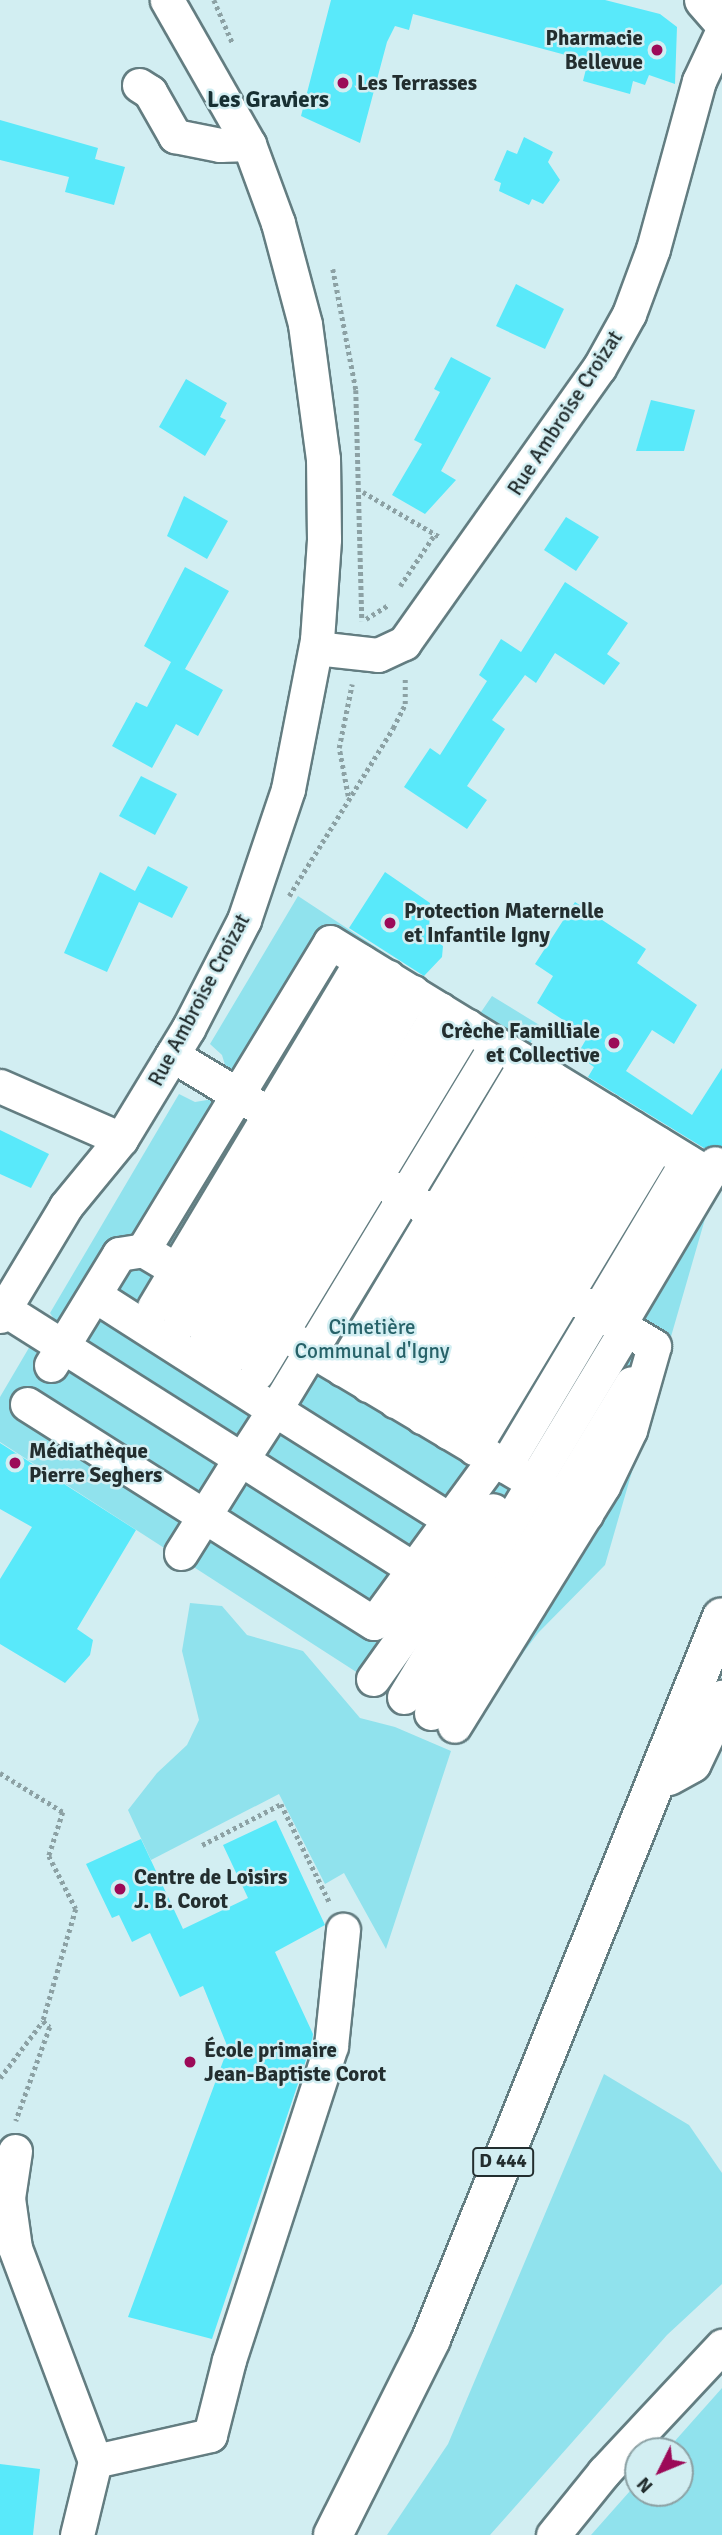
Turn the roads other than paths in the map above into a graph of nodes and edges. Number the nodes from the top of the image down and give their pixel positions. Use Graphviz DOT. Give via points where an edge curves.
graph roads {
  1 [pos="167,0"];
  2 [pos="186,0"];
  3 [pos="704,0"];
  4 [pos="722,21"];
  5 [pos="722,32"];
  6 [pos="139,85"];
  7 [pos="228,99"];
  8 [pos="250,144"];
  9 [pos="316,644"];
  10 [pos="414,993"];
  11 [pos="496,1044"];
  12 [pos="172,1055"];
  13 [pos="0,1086"];
  14 [pos="238,1096"];
  15 [pos="592,1103"];
  16 [pos="121,1139"];
  17 [pos="322,1147"];
  18 [pos="404,1196"];
  19 [pos="143,1250"];
  20 [pos="501,1254"];
  21 [pos="96,1296"];
  22 [pos="229,1302"];
  23 [pos="2,1312"];
  24 [pos="624,1328"];
  25 [pos="312,1352"];
  26 [pos="56,1356"];
  27 [pos="236,1371"];
  28 [pos="27,1404"];
  29 [pos="470,1446"];
  30 [pos="241,1459"];
  31 [pos="204,1516"];
  32 [pos="450,1520"];
  33 [pos="181,1553"];
  34 [pos="414,1569"];
  35 [pos="722,1617"];
  36 [pos="373,1679"];
  37 [pos="722,1700"];
  38 [pos="658,1782"];
  39 [pos="343,1930"];
  40 [pos="15,2151"];
  41 [pos="722,2346"];
  42 [pos="94,2461"];
  43 [pos="77,2535"];
  44 [pos="333,2535"];
  45 [pos="552,2535"];
  1 -- 7 [label="street"];
  2 -- 7 [label="street" via="223,64"];
  3 -- 4 [label="main road"];
  5 -- 9 [label="street, Rue Ambroise Croizat" via="699,81 653,249 629,314 599,368 471,555 404,643 378,655"];
  6 -- 8 [label="street" via="150,92 175,136 220,145"];
  7 -- 8 [label="street, Rue Ambroise Croizat"];
  8 -- 9 [label="street, Rue Ambroise Croizat" via="294,279 314,385 323,459 324,539"];
  9 -- 12 [label="street, Rue Ambroise Croizat" via="300,742 277,827 244,920"];
  10 -- 11 [label="street"];
  10 -- 14 [label="street" via="330,942"];
  10 -- 17 [label="street"];
  10 -- 17 [label="street"];
  10 -- 17 [label="street"];
  11 -- 15 [label="street"];
  11 -- 18 [label="street"];
  12 -- 14 [label="street"];
  12 -- 16 [label="street, Rue Ambroise Croizat"];
  13 -- 16 [label="street"];
  14 -- 17 [label="street"];
  14 -- 19 [label="street"];
  15 -- 20 [label="street"];
  15 -- 20 [label="street"];
  15 -- 20 [label="street"];
  15 -- 24 [label="street" via="704,1166"];
  16 -- 23 [label="street, Rue Ambroise Croizat" via="66,1206"];
  17 -- 18 [label="street"];
  17 -- 22 [label="street"];
  17 -- 22 [label="street"];
  17 -- 22 [label="street"];
  18 -- 20 [label="street"];
  18 -- 25 [label="street"];
  19 -- 21 [label="street" via="119,1254"];
  19 -- 22 [label="street"];
  20 -- 24 [label="street"];
  20 -- 29 [label="street"];
  20 -- 29 [label="street"];
  20 -- 29 [label="street"];
  21 -- 26 [label="street"];
  21 -- 27 [label="street"];
  22 -- 25 [label="street"];
  22 -- 27 [label="street"];
  22 -- 27 [label="street"];
  22 -- 27 [label="street"];
  23 -- 26 [label="street"];
  24 -- 29 [label="street"];
  24 -- 29 [label="street" via="630,1430"];
  25 -- 27 [label="street"];
  25 -- 29 [label="street"];
  26 -- 30 [label="street"];
  27 -- 30 [label="street"];
  27 -- 32 [label="street"];
  28 -- 31 [label="street"];
  29 -- 29 [label="street" via="429,1712"];
  29 -- 32 [label="street"];
  29 -- 36 [label="street"];
  30 -- 31 [label="street"];
  30 -- 34 [label="street"];
  31 -- 33 [label="street"];
  31 -- 34 [label="street" via="374,1623"];
  32 -- 34 [label="street"];
  35 -- 38 [label="main road, D 444"];
  37 -- 38 [label="main road" via="692,1763"];
  38 -- 44 [label="main road, D 444" via="431,2339"];
  39 -- 42 [label="street" via="331,2046 229,2360 210,2435"];
  40 -- 42 [label="street" via="8,2198 15,2248"];
  41 -- 45 [label="street"];
  42 -- 43 [label="street"];
}
